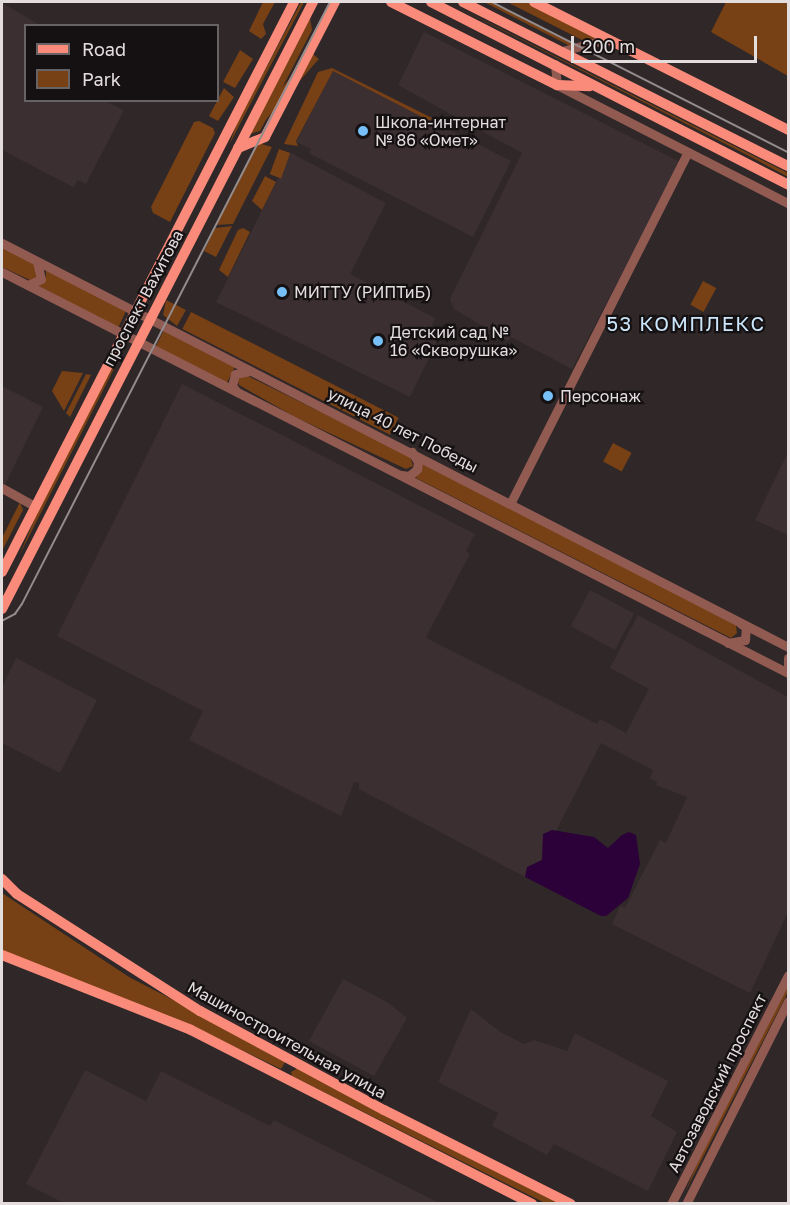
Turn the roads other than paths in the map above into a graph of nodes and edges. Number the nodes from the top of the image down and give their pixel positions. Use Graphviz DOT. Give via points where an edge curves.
graph roads {
  1 [pos="294,2"];
  2 [pos="314,2"];
  3 [pos="335,2"];
  4 [pos="391,2"];
  5 [pos="431,2"];
  6 [pos="463,2"];
  7 [pos="534,2"];
  8 [pos="608,39"];
  9 [pos="562,51"];
  10 [pos="555,64"];
  11 [pos="557,85"];
  12 [pos="605,90"];
  13 [pos="789,130"];
  14 [pos="238,148"];
  15 [pos="688,152"];
  16 [pos="209,164"];
  17 [pos="789,166"];
  18 [pos="224,174"];
  19 [pos="789,185"];
  20 [pos="789,204"];
  21 [pos="2,243"];
  22 [pos="37,261"];
  23 [pos="2,272"];
  24 [pos="28,285"];
  25 [pos="136,310"];
  26 [pos="150,318"];
  27 [pos="123,335"];
  28 [pos="137,342"];
  29 [pos="252,371"];
  30 [pos="237,392"];
  31 [pos="409,449"];
  32 [pos="399,474"];
  33 [pos="2,488"];
  34 [pos="511,502"];
  35 [pos="35,506"];
  36 [pos="15,546"];
  37 [pos="29,555"];
  38 [pos="2,572"];
  39 [pos="2,609"];
  40 [pos="734,618"];
  41 [pos="728,643"];
  42 [pos="789,647"];
  43 [pos="789,658"];
  44 [pos="789,671"];
  45 [pos="2,879"];
  46 [pos="2,955"];
  47 [pos="789,975"];
  48 [pos="789,1001"];
  49 [pos="302,1064"];
  50 [pos="740,1071"];
  51 [pos="750,1076"];
  52 [pos="292,1081"];
  53 [pos="681,1186"];
  54 [pos="688,1199"];
  55 [pos="532,1203"];
  56 [pos="571,1203"];
  57 [pos="671,1203"];
  1 -- 16 [label="main road, проспект Вахитова"];
  2 -- 14 [label="main road, проспект Вахитова"];
  3 -- 14 [label="main road" via="265,137"];
  4 -- 11 [label="main road"];
  5 -- 10 [label="main road"];
  6 -- 9 [label="main road"];
  7 -- 8 [label="main road"];
  8 -- 9 [label="street"];
  8 -- 13 [label="main road"];
  9 -- 17 [label="main road"];
  10 -- 11 [label="street"];
  10 -- 12 [label="main road"];
  11 -- 12 [label="main road" via="581,84"];
  11 -- 15 [label="street"];
  12 -- 19 [label="main road"];
  14 -- 18 [label="main road, проспект Вахитова"];
  15 -- 20 [label="street"];
  15 -- 34 [label="street"];
  16 -- 18 [label="main road" via="209,186"];
  16 -- 25 [label="main road, проспект Вахитова"];
  18 -- 26 [label="main road, проспект Вахитова"];
  21 -- 22 [label="street, улица 40 лет Победы"];
  22 -- 24 [label="street" via="41,279"];
  22 -- 25 [label="street, улица 40 лет Победы"];
  23 -- 24 [label="street"];
  24 -- 27 [label="street"];
  25 -- 26 [label="street, улица 40 лет Победы"];
  25 -- 27 [label="main road, проспект Вахитова"];
  26 -- 28 [label="main road, проспект Вахитова"];
  26 -- 29 [label="street, улица 40 лет Победы"];
  27 -- 28 [label="street"];
  27 -- 35 [label="main road, проспект Вахитова"];
  28 -- 30 [label="street"];
  28 -- 37 [label="main road, проспект Вахитова"];
  29 -- 30 [label="street" via="235,374 232,386"];
  29 -- 31 [label="street, улица 40 лет Победы"];
  30 -- 32 [label="street"];
  31 -- 32 [label="street" via="416,456 417,469 409,476"];
  31 -- 34 [label="street, улица 40 лет Победы"];
  32 -- 41 [label="street"];
  33 -- 35 [label="street"];
  34 -- 40 [label="street, улица 40 лет Победы"];
  35 -- 36 [label="main road, проспект Вахитова"];
  36 -- 37 [label="main road" via="14,566"];
  36 -- 38 [label="main road, проспект Вахитова"];
  37 -- 39 [label="main road, проспект Вахитова"];
  40 -- 41 [label="street" via="746,627 747,634 745,640"];
  40 -- 42 [label="street, улица 40 лет Победы"];
  41 -- 44 [label="street"];
  43 -- 44 [label="street"];
  45 -- 49 [label="main road, Машиностроительная улица" via="17,894 167,991"];
  46 -- 52 [label="main road, Машиностроительная улица" via="191,1030"];
  47 -- 50 [label="street, Автозаводский проспект"];
  48 -- 51 [label="street, Автозаводский проспект"];
  49 -- 52 [label="main road" via="287,1068 285,1073"];
  49 -- 56 [label="main road, Машиностроительная улица"];
  50 -- 51 [label="street" via="744,1078"];
  50 -- 53 [label="street, Автозаводский проспект"];
  51 -- 54 [label="street, Автозаводский проспект"];
  52 -- 55 [label="main road, Машиностроительная улица"];
  53 -- 54 [label="street"];
  53 -- 57 [label="street, Автозаводский проспект"];
}
